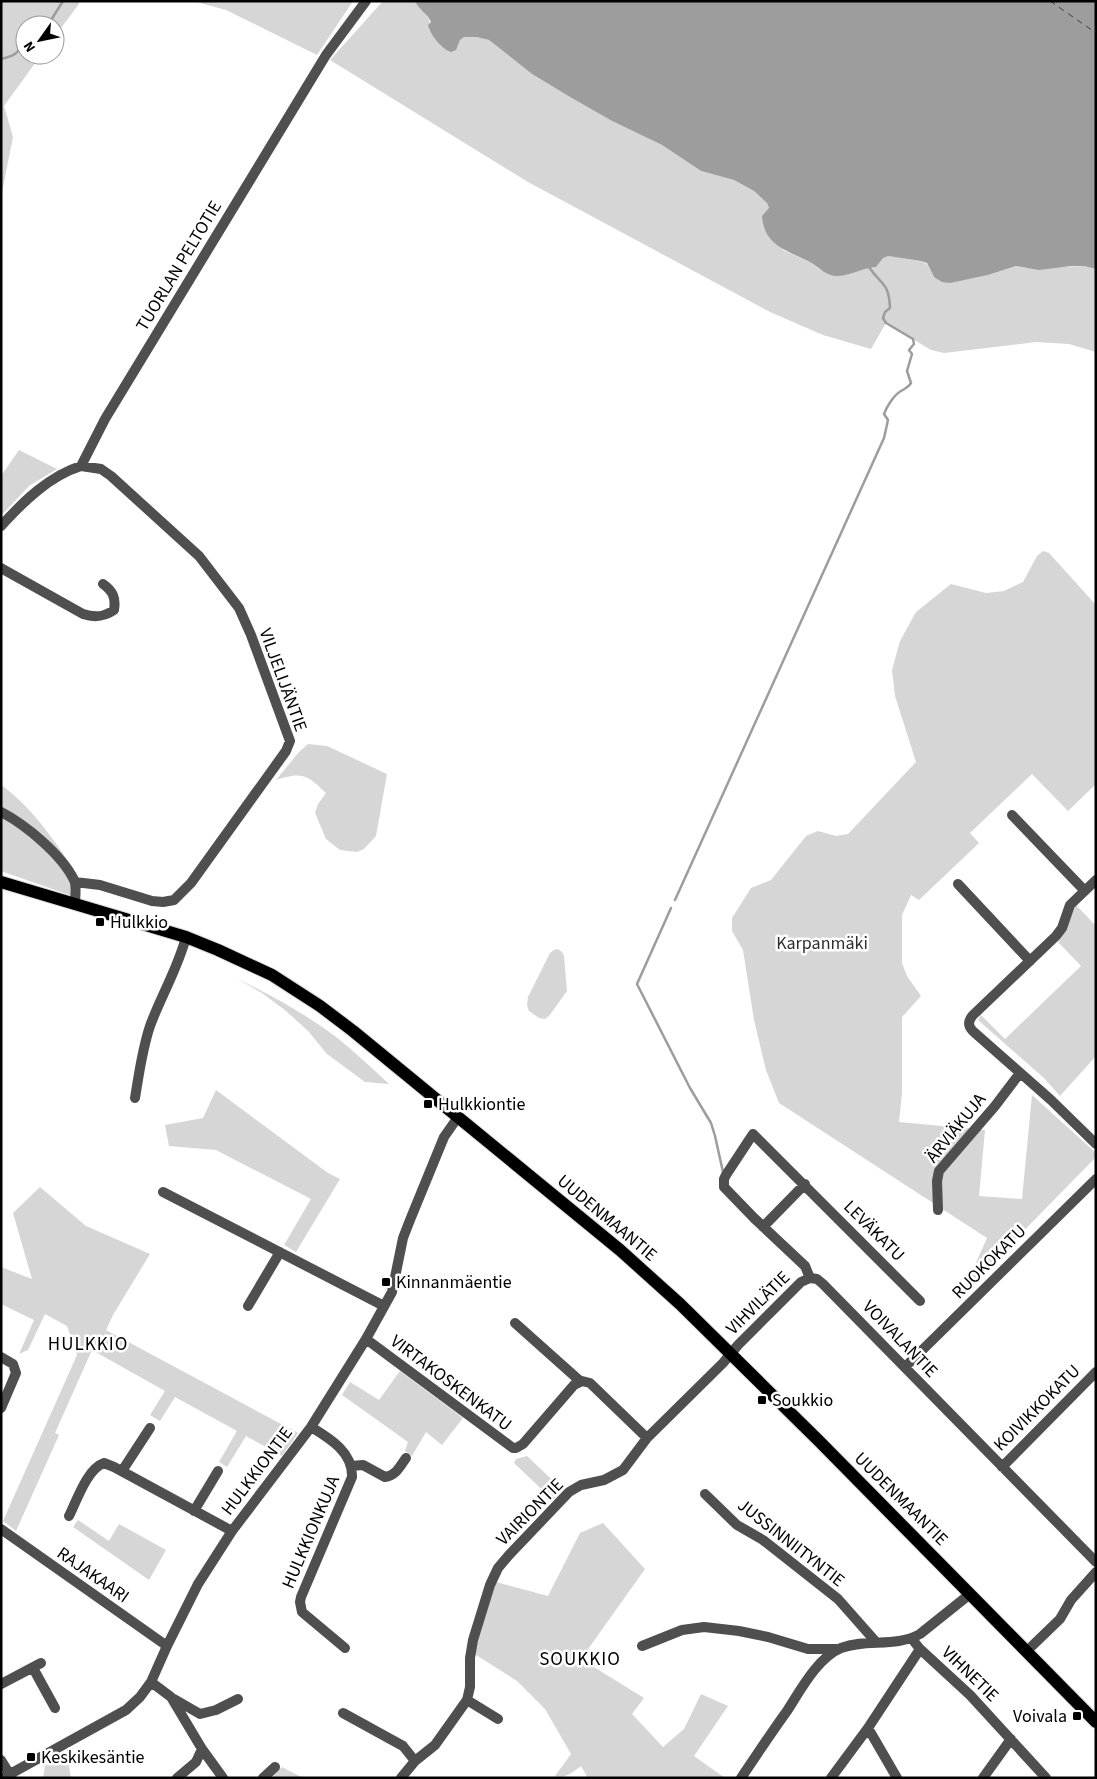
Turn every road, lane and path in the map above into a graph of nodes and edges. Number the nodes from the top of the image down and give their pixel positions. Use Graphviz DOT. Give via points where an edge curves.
graph roads {
  1 [pos="366,1"];
  2 [pos="82,466"];
  3 [pos="1,526"];
  4 [pos="1,568"];
  5 [pos="103,584"];
  6 [pos="1,812"];
  7 [pos="1012,815"];
  8 [pos="1096,880"];
  9 [pos="1,882"];
  10 [pos="75,882"];
  11 [pos="958,884"];
  12 [pos="1084,890"];
  13 [pos="75,904"];
  14 [pos="186,937"];
  15 [pos="1030,961"];
  16 [pos="1020,1073"];
  17 [pos="135,1098"];
  18 [pos="458,1117"];
  19 [pos="753,1134"];
  20 [pos="1096,1144"];
  21 [pos="1096,1179"];
  22 [pos="805,1184"];
  23 [pos="163,1192"];
  24 [pos="938,1210"];
  25 [pos="763,1227"];
  26 [pos="280,1252"];
  27 [pos="810,1278"];
  28 [pos="920,1301"];
  29 [pos="248,1306"];
  30 [pos="384,1306"];
  31 [pos="515,1323"];
  32 [pos="366,1339"];
  33 [pos="731,1353"];
  34 [pos="1,1356"];
  35 [pos="905,1367"];
  36 [pos="1096,1372"];
  37 [pos="580,1381"];
  38 [pos="1,1408"];
  39 [pos="311,1427"];
  40 [pos="150,1428"];
  41 [pos="647,1438"];
  42 [pos="406,1458"];
  43 [pos="351,1466"];
  44 [pos="1002,1467"];
  45 [pos="122,1472"];
  46 [pos="218,1472"];
  47 [pos="705,1494"];
  48 [pos="194,1511"];
  49 [pos="69,1516"];
  50 [pos="1,1529"];
  51 [pos="232,1532"];
  52 [pos="1096,1562"];
  53 [pos="1096,1572"];
  54 [pos="970,1594"];
  55 [pos="912,1638"];
  56 [pos="876,1642"];
  57 [pos="167,1646"];
  58 [pos="642,1646"];
  59 [pos="1032,1646"];
  60 [pos="345,1648"];
  61 [pos="838,1649"];
  62 [pos="920,1649"];
  63 [pos="151,1682"];
  64 [pos="1,1684"];
  65 [pos="171,1697"];
  66 [pos="238,1698"];
  67 [pos="467,1700"];
  68 [pos="55,1708"];
  69 [pos="343,1713"];
  70 [pos="498,1719"];
  71 [pos="1096,1722"];
  72 [pos="868,1728"];
  73 [pos="1010,1739"];
  74 [pos="202,1749"];
  75 [pos="1,1760"];
  76 [pos="415,1761"];
  77 [pos="275,1767"];
  78 [pos="8,1777"];
  79 [pos="403,1777"];
  80 [pos="177,1778"];
  81 [pos="223,1778"];
  82 [pos="263,1778"];
  83 [pos="741,1778"];
  84 [pos="831,1778"];
  85 [pos="897,1778"];
  86 [pos="983,1778"];
  87 [pos="1046,1778"];
  1 -- 2 [label="street, TUORLAN PELTOTIE" via="321,63 105,419"];
  2 -- 3 [label="street" via="43,487"];
  2 -- 10 [label="street, VILJELIJÄNTIE" via="101,469 111,476 199,556 218,580 238,608 251,635 290,741 191,883 174,900 152,901 100,885"];
  4 -- 5 [label="street" via="91,617 114,610 114,596"];
  6 -- 10 [label="street" via="51,850"];
  7 -- 12 [label="street"];
  8 -- 12 [label="street"];
  9 -- 13 [label="main road, UUDENMAANTIE"];
  10 -- 13 [label="street"];
  11 -- 15 [label="street"];
  12 -- 15 [label="street" via="1070,905 1060,932"];
  13 -- 14 [label="main road, UUDENMAANTIE"];
  14 -- 17 [label="street" via="150,1027"];
  14 -- 18 [label="main road, UUDENMAANTIE" via="250,964 291,987 353,1031"];
  15 -- 16 [label="street" via="968,1022 972,1030"];
  16 -- 20 [label="street"];
  16 -- 24 [label="street, ÄRVIÄKUJA" via="939,1171 936,1180"];
  18 -- 30 [label="street, HULKKIONTIE" via="444,1136 410,1220 392,1292"];
  18 -- 33 [label="main road, UUDENMAANTIE" via="638,1266"];
  19 -- 22 [label="street, LEVÄKATU"];
  19 -- 25 [label="street, VOIVALANTIE" via="724,1182 727,1190"];
  21 -- 35 [label="street, RUOKOKATU"];
  22 -- 25 [label="street"];
  22 -- 28 [label="street, LEVÄKATU"];
  23 -- 26 [label="street"];
  25 -- 27 [label="street, VOIVALANTIE" via="805,1266"];
  26 -- 29 [label="street"];
  26 -- 30 [label="street"];
  27 -- 33 [label="street, VIHVILÄTIE" via="801,1282"];
  27 -- 35 [label="street, VOIVALANTIE" via="823,1284"];
  30 -- 32 [label="street, HULKKIONTIE"];
  31 -- 37 [label="street"];
  32 -- 37 [label="street, VIRTAKOSKENKATU" via="513,1448 523,1444"];
  32 -- 39 [label="street, HULKKIONTIE"];
  33 -- 41 [label="street, VAIRIONTIE"];
  33 -- 54 [label="main road, UUDENMAANTIE"];
  34 -- 38 [label="street" via="13,1364 16,1373"];
  35 -- 44 [label="street, VOIVALANTIE"];
  36 -- 44 [label="street, KOIVIKKOKATU"];
  37 -- 41 [label="street" via="590,1383"];
  39 -- 43 [label="street, HULKKIONKUJA" via="335,1444"];
  39 -- 51 [label="street, HULKKIONTIE"];
  40 -- 45 [label="street"];
  41 -- 67 [label="street, VAIRIONTIE" via="617,1474 581,1485 563,1497 498,1568 473,1640"];
  42 -- 43 [label="street" via="389,1477 363,1465"];
  43 -- 60 [label="street, HULKKIONKUJA" via="351,1483 300,1602 306,1617"];
  44 -- 52 [label="street, VOIVALANTIE"];
  45 -- 48 [label="street"];
  45 -- 49 [label="street" via="108,1464 98,1465"];
  46 -- 48 [label="street"];
  47 -- 56 [label="street, JUSSINNIITYNTIE" via="737,1525 763,1540 838,1599"];
  48 -- 51 [label="street"];
  50 -- 57 [label="street, RAJAKAARI"];
  51 -- 57 [label="street, HULKKIONTIE" via="198,1584"];
  53 -- 59 [label="street" via="1060,1618"];
  54 -- 55 [label="street"];
  54 -- 71 [label="main road, UUDENMAANTIE"];
  55 -- 56 [label="street"];
  55 -- 62 [label="street, VIHNETIE"];
  56 -- 61 [label="street"];
  57 -- 63 [label="street, HULKKIONTIE"];
  58 -- 61 [label="street" via="682,1630 704,1628 749,1633 808,1649"];
  61 -- 83 [label="street" via="815,1670"];
  62 -- 72 [label="street"];
  62 -- 73 [label="street, VIHNETIE" via="956,1680"];
  63 -- 65 [label="street"];
  63 -- 78 [label="street, HULKKIONTIE" via="126,1710"];
  64 -- 68 [label="street" via="37,1665"];
  65 -- 66 [label="street" via="200,1714 216,1710"];
  65 -- 74 [label="street"];
  67 -- 70 [label="street"];
  67 -- 76 [label="street" via="435,1745"];
  69 -- 76 [label="street" via="403,1746"];
  72 -- 84 [label="street"];
  72 -- 85 [label="street"];
  73 -- 86 [label="street"];
  73 -- 87 [label="street, VIHNETIE"];
  74 -- 80 [label="street" via="196,1762"];
  74 -- 81 [label="street"];
  75 -- 78 [label="street"];
  76 -- 79 [label="street"];
  77 -- 82 [label="street"];
}
